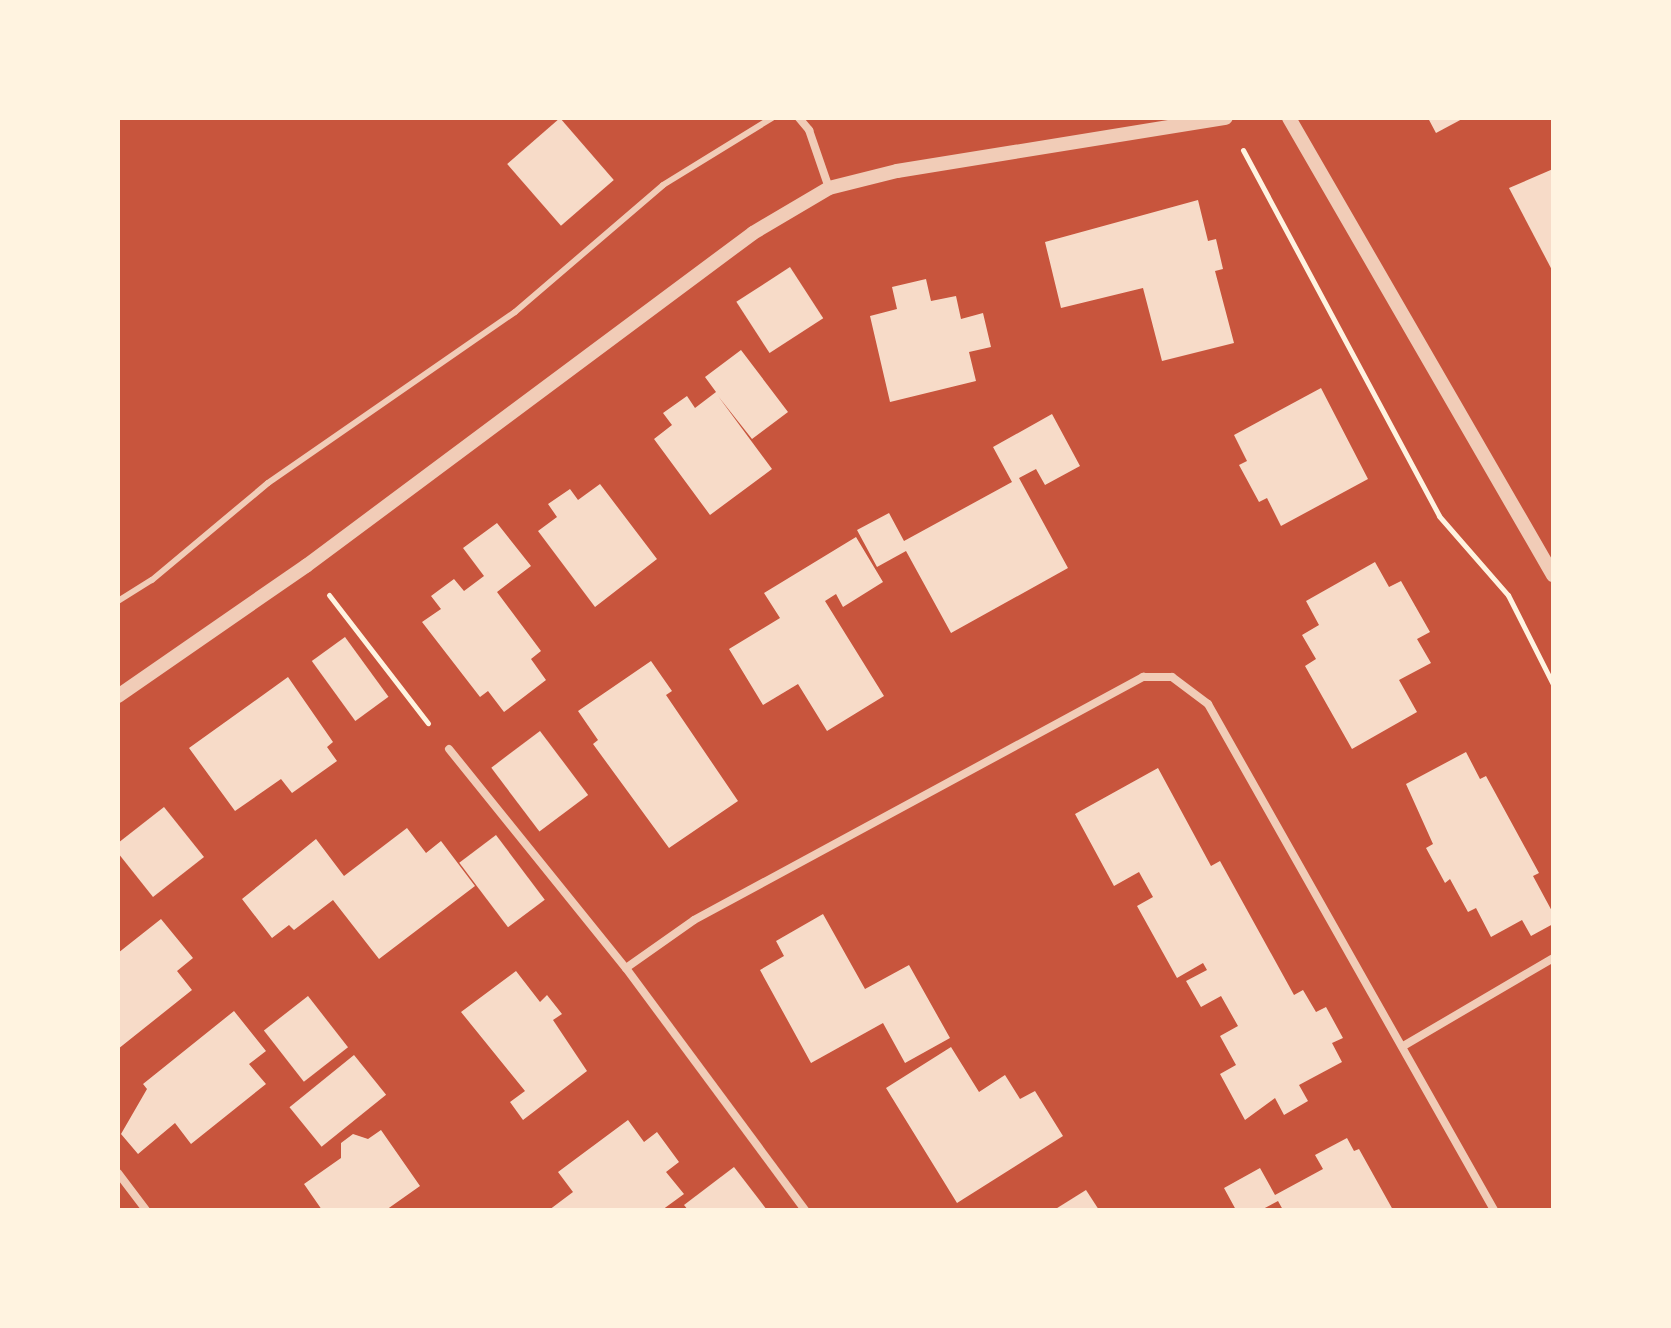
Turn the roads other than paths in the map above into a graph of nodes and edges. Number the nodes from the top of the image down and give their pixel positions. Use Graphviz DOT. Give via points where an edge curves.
graph roads {
  1 [pos="772,118"];
  2 [pos="799,118"];
  3 [pos="1224,118"];
  4 [pos="1289,118"];
  5 [pos="829,188"];
  6 [pos="1553,575"];
  7 [pos="118,601"];
  8 [pos="118,696"];
  9 [pos="449,749"];
  10 [pos="1553,958"];
  11 [pos="626,968"];
  12 [pos="1405,1045"];
  13 [pos="118,1173"];
  14 [pos="146,1210"];
  15 [pos="805,1210"];
  16 [pos="1494,1210"];
  1 -- 7 [label="lane" via="663,185 515,312 268,483 152,580"];
  2 -- 5 [label="street" via="809,130"];
  3 -- 5 [label="street" via="897,171"];
  4 -- 6 [label="street"];
  5 -- 8 [label="street" via="753,233 306,566"];
  9 -- 11 [label="street"];
  10 -- 12 [label="street"];
  11 -- 12 [label="street" via="694,920 1103,696 1143,677 1172,677 1208,704"];
  11 -- 15 [label="street"];
  12 -- 16 [label="street"];
  13 -- 14 [label="street"];
}
